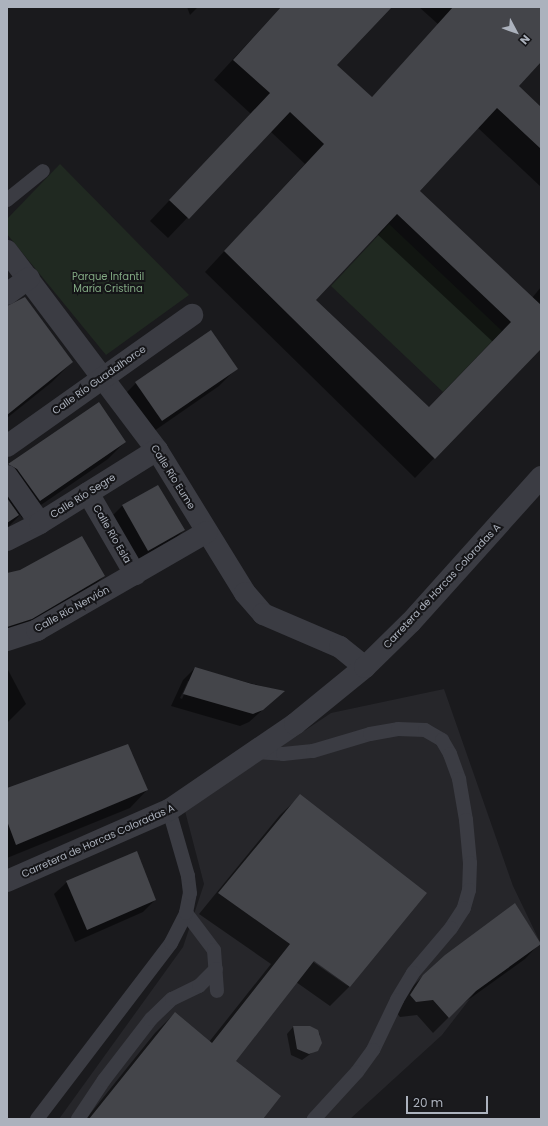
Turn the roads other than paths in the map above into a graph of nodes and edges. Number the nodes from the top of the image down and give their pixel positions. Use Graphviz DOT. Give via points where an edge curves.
graph roads {
  1 [pos="43,171"];
  2 [pos="7,200"];
  3 [pos="7,251"];
  4 [pos="29,278"];
  5 [pos="7,294"];
  6 [pos="192,315"];
  7 [pos="103,377"];
  8 [pos="7,446"];
  9 [pos="157,450"];
  10 [pos="7,476"];
  11 [pos="541,477"];
  12 [pos="88,493"];
  13 [pos="40,523"];
  14 [pos="207,532"];
  15 [pos="7,540"];
  16 [pos="135,574"];
  17 [pos="7,640"];
  18 [pos="365,667"];
  19 [pos="256,752"];
  20 [pos="169,810"];
  21 [pos="7,881"];
  22 [pos="186,913"];
  23 [pos="216,969"];
  24 [pos="217,991"];
  25 [pos="37,1119"];
  26 [pos="78,1119"];
  27 [pos="314,1119"];
  1 -- 2 [label="lane"];
  3 -- 4 [label="street, Calle Río Eume"];
  4 -- 5 [label="street"];
  4 -- 7 [label="street, Calle Río Eume"];
  6 -- 7 [label="street, Calle Río Guadalhorce"];
  7 -- 8 [label="street, Calle Río Guadalhorce"];
  7 -- 9 [label="street, Calle Río Eume"];
  9 -- 12 [label="street, Calle Río Segre"];
  9 -- 14 [label="street, Calle Río Eume"];
  10 -- 13 [label="street"];
  11 -- 18 [label="street, Carretera de Horcas Coloradas A" via="411,622"];
  12 -- 13 [label="street, Calle Río Segre"];
  12 -- 16 [label="street, Calle Río Esla"];
  13 -- 15 [label="street, Calle Río Segre"];
  14 -- 16 [label="street, Calle Río Nervión"];
  14 -- 18 [label="street, Calle Río Eume" via="245,593 263,614 340,647"];
  16 -- 17 [label="street, Calle Río Nervión" via="37,630"];
  18 -- 19 [label="street, Carretera de Horcas Coloradas A"];
  19 -- 20 [label="street, Carretera de Horcas Coloradas A"];
  19 -- 27 [label="lane" via="283,754 313,751 398,728 425,730 442,740 460,779 470,863 469,890 464,908 451,928 413,973 396,1000 373,1050 358,1072"];
  20 -- 21 [label="street, Carretera de Horcas Coloradas A"];
  20 -- 22 [label="lane" via="188,876 190,893"];
  22 -- 23 [label="lane" via="214,950"];
  22 -- 25 [label="lane" via="171,943"];
  23 -- 24 [label="lane"];
  23 -- 26 [label="lane" via="199,986 172,999 154,1014"];
}
